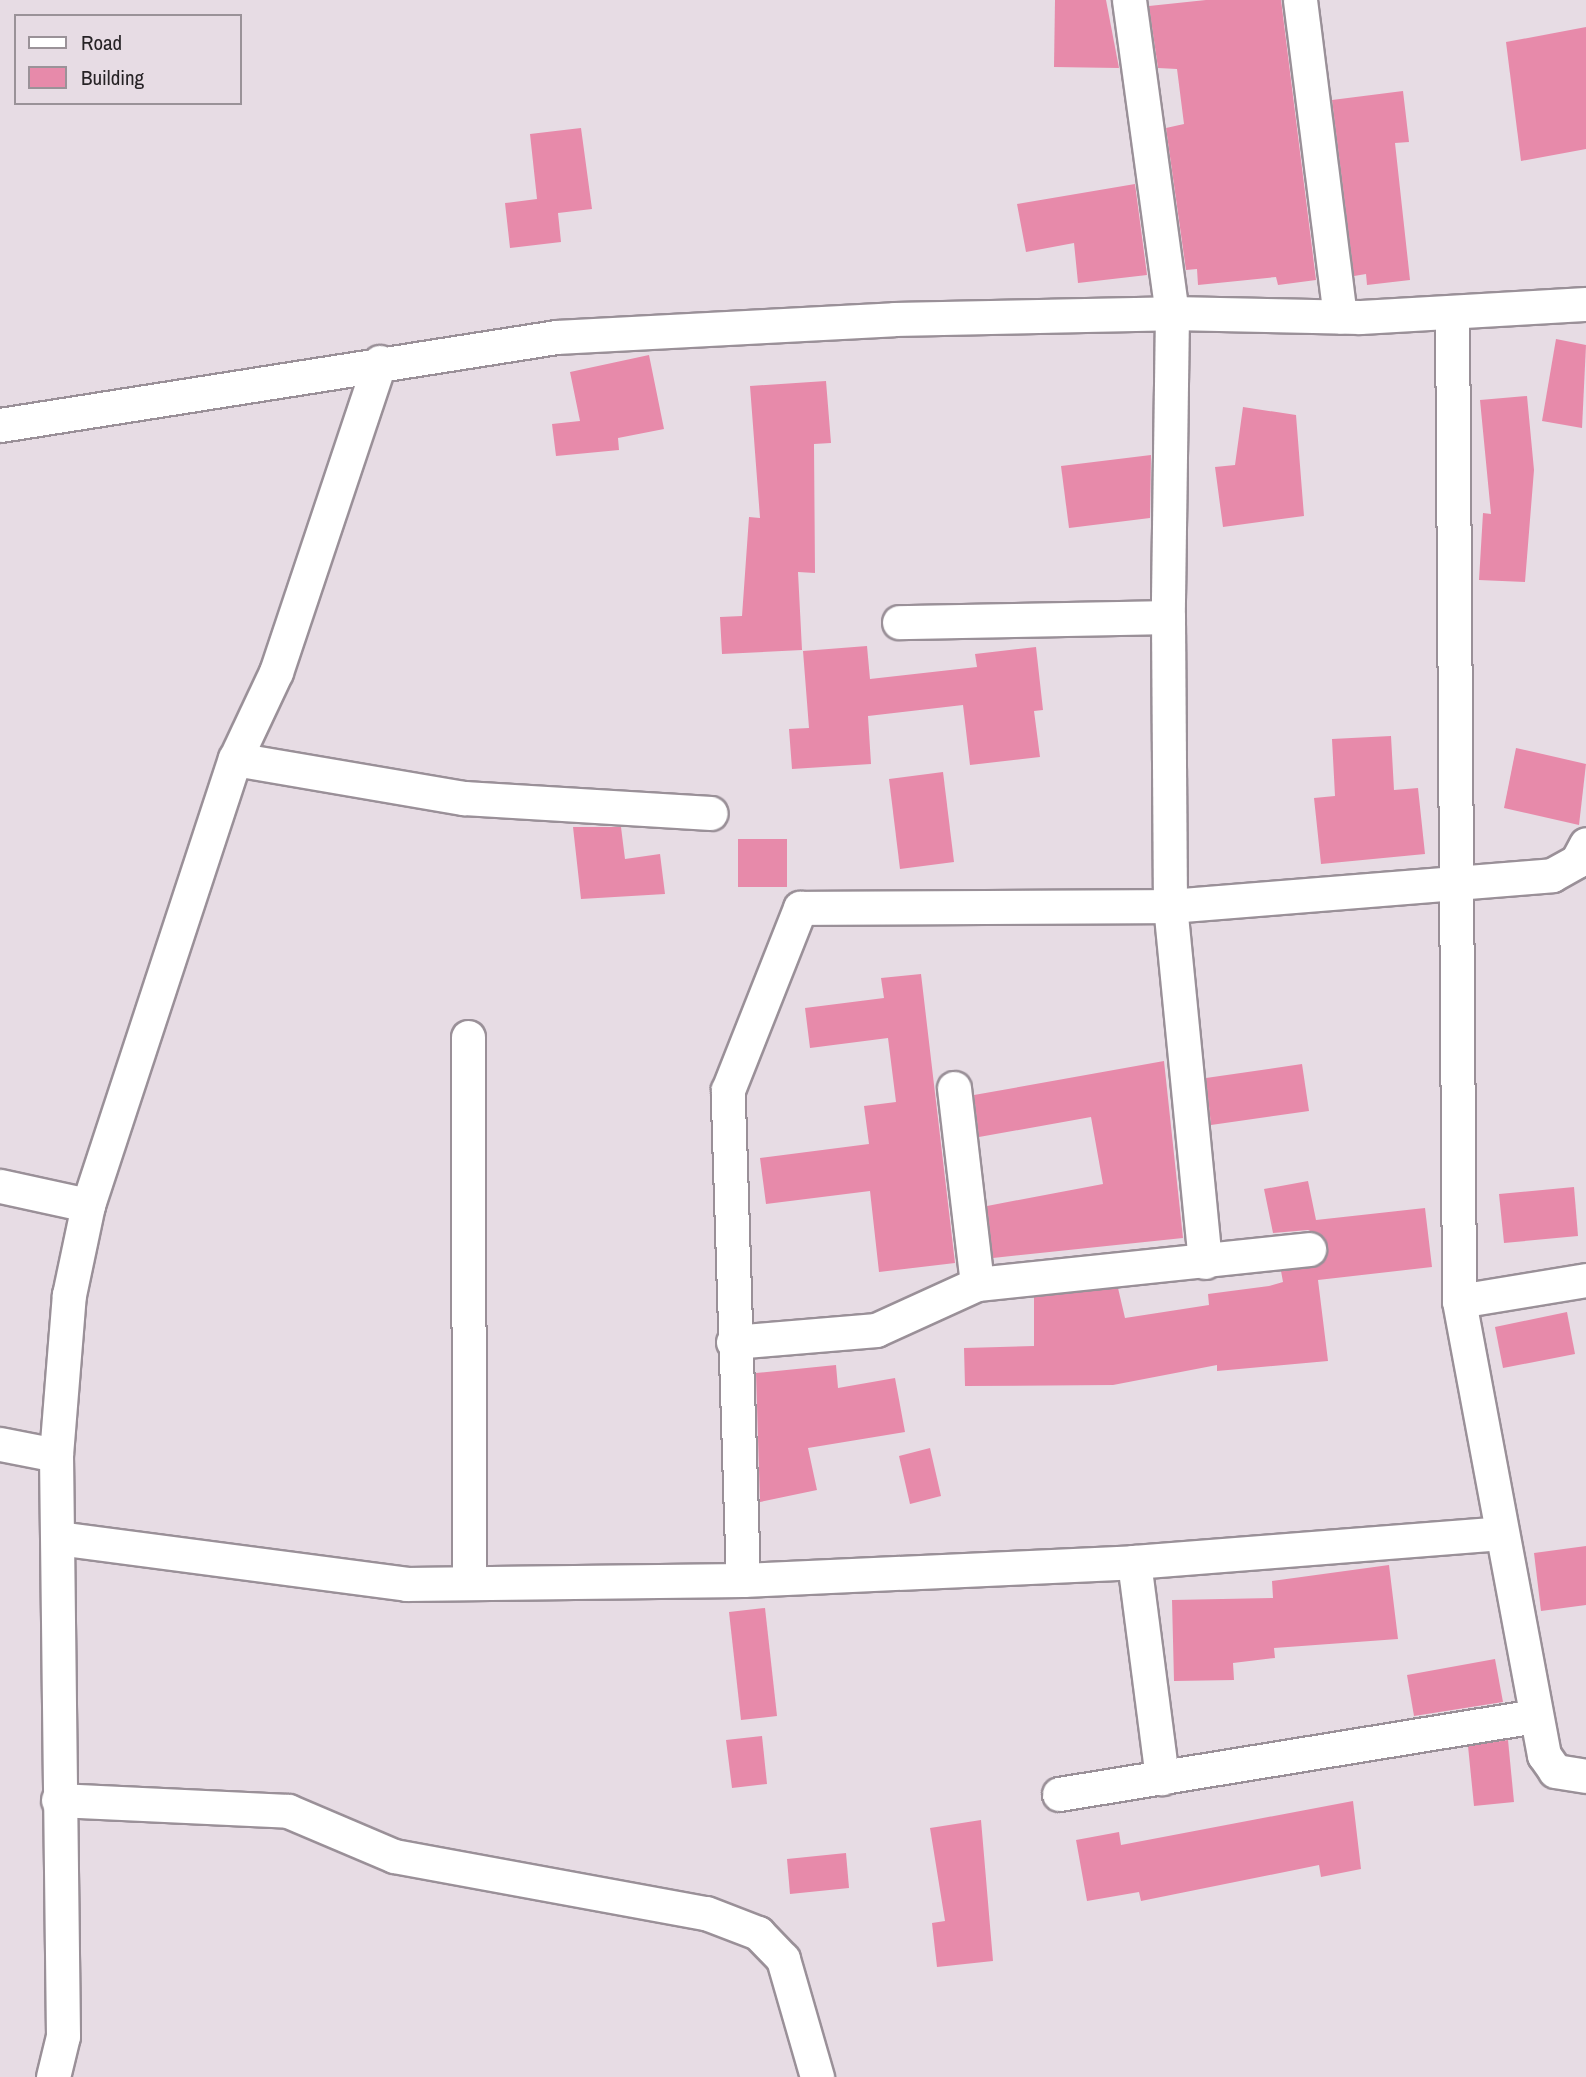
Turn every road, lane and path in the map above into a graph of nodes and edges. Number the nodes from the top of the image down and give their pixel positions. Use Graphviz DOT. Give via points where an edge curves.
graph roads {
  1 [pos="1129,0"];
  2 [pos="1300,0"];
  3 [pos="1586,304"];
  4 [pos="1172,313"];
  5 [pos="1452,314"];
  6 [pos="1339,316"];
  7 [pos="380,362"];
  8 [pos="0,425"];
  9 [pos="1168,617"];
  10 [pos="899,622"];
  11 [pos="235,758"];
  12 [pos="711,813"];
  13 [pos="1586,844"];
  14 [pos="1457,880"];
  15 [pos="1170,906"];
  16 [pos="468,1037"];
  17 [pos="954,1088"];
  18 [pos="0,1186"];
  19 [pos="88,1205"];
  20 [pos="1309,1250"];
  21 [pos="1205,1262"];
  22 [pos="1586,1280"];
  23 [pos="977,1284"];
  24 [pos="1459,1301"];
  25 [pos="733,1342"];
  26 [pos="0,1444"];
  27 [pos="56,1455"];
  28 [pos="1501,1532"];
  29 [pos="58,1538"];
  30 [pos="1134,1562"];
  31 [pos="743,1580"];
  32 [pos="468,1583"];
  33 [pos="1534,1716"];
  34 [pos="1586,1776"];
  35 [pos="1162,1778"];
  36 [pos="1059,1794"];
  37 [pos="58,1800"];
  38 [pos="53,2077"];
  39 [pos="817,2077"];
  1 -- 4 [label="street"];
  2 -- 6 [label="street"];
  3 -- 5 [label="street"];
  4 -- 6 [label="street"];
  4 -- 7 [label="street" via="556,337"];
  4 -- 9 [label="street"];
  5 -- 6 [label="street"];
  5 -- 14 [label="street"];
  7 -- 8 [label="street" via="99,414"];
  7 -- 11 [label="street" via="276,672"];
  9 -- 10 [label="street"];
  9 -- 15 [label="street"];
  11 -- 12 [label="street" via="464,798"];
  11 -- 19 [label="street"];
  13 -- 14 [label="street" via="1577,861 1552,875"];
  14 -- 15 [label="street"];
  14 -- 24 [label="street"];
  15 -- 21 [label="street"];
  15 -- 25 [label="street" via="800,908 728,1090"];
  16 -- 32 [label="street"];
  17 -- 23 [label="street"];
  18 -- 19 [label="street"];
  19 -- 27 [label="street" via="69,1295"];
  20 -- 21 [label="street"];
  21 -- 23 [label="street"];
  22 -- 24 [label="street"];
  23 -- 25 [label="street" via="876,1330"];
  24 -- 28 [label="street"];
  25 -- 31 [label="street"];
  26 -- 27 [label="street"];
  27 -- 29 [label="street"];
  28 -- 30 [label="street"];
  28 -- 33 [label="street"];
  29 -- 32 [label="street" via="406,1584"];
  29 -- 37 [label="street"];
  30 -- 31 [label="street"];
  30 -- 35 [label="street"];
  31 -- 32 [label="street"];
  33 -- 34 [label="street" via="1555,1771"];
  33 -- 35 [label="street"];
  35 -- 36 [label="street"];
  37 -- 38 [label="street" via="63,2036"];
  37 -- 39 [label="street" via="288,1811 394,1856 719,1918 758,1933 783,1959"];
}
